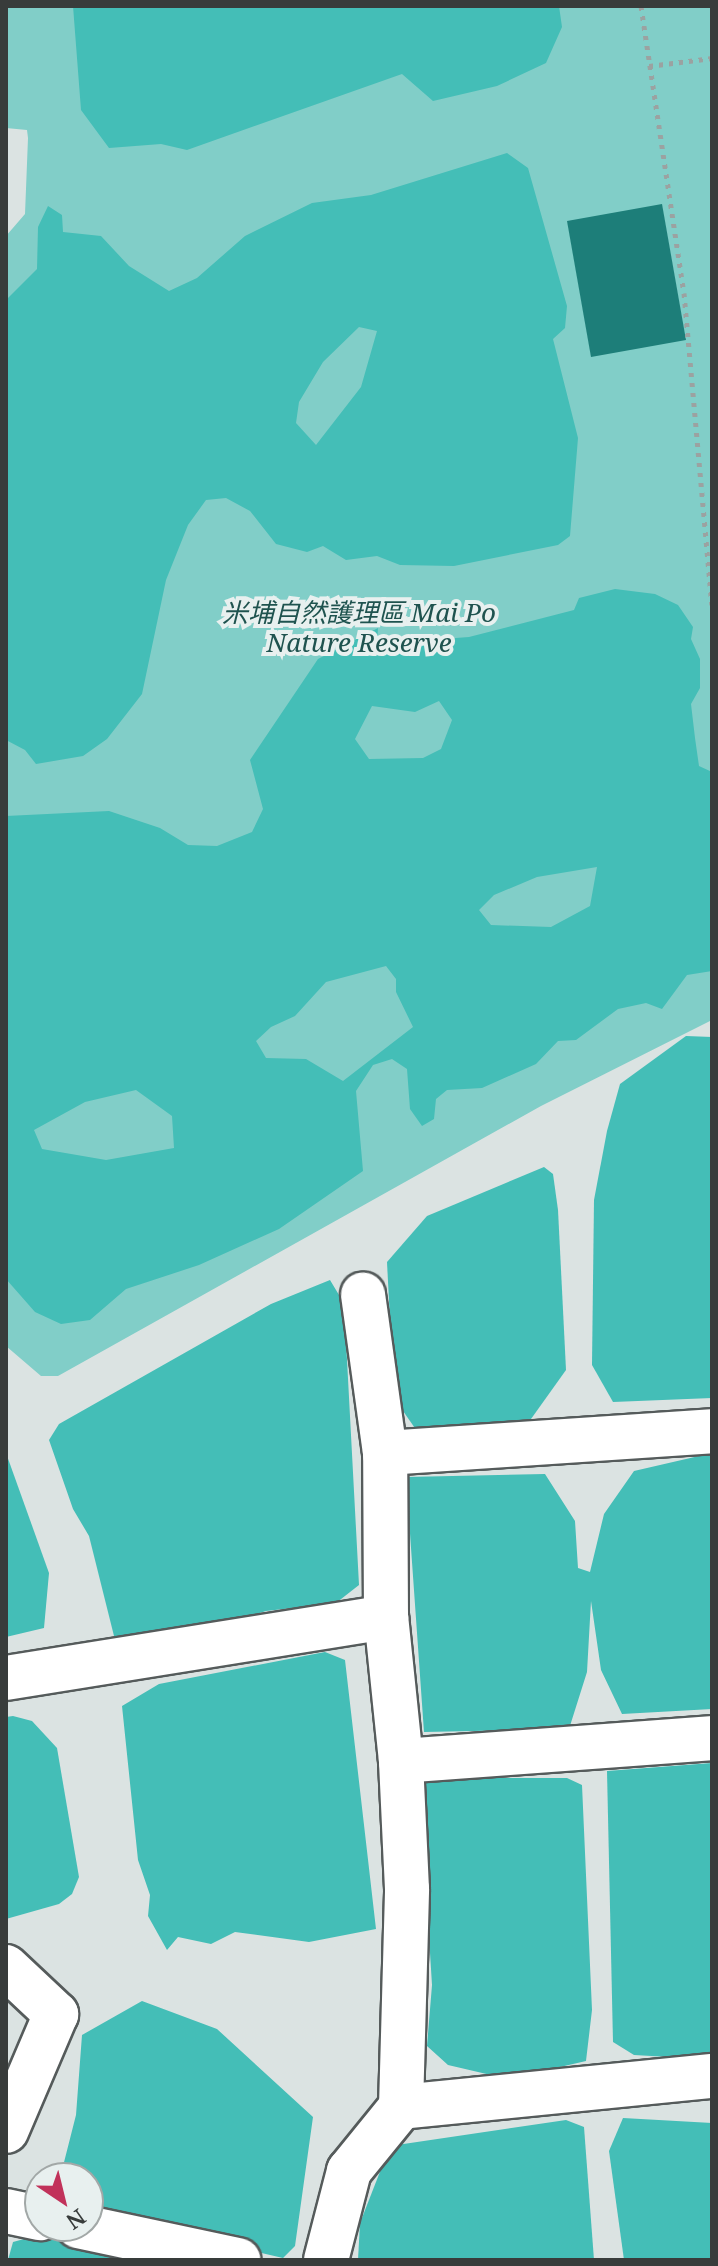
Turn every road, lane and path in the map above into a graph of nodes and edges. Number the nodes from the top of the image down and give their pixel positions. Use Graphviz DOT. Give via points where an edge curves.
graph roads {
  1 [pos="641,6"];
  2 [pos="712,58"];
  3 [pos="649,66"];
  4 [pos="709,552"];
  5 [pos="712,605"];
  6 [pos="363,1295"];
  7 [pos="712,1431"];
  8 [pos="385,1453"];
  9 [pos="386,1617"];
  10 [pos="6,1678"];
  11 [pos="712,1738"];
  12 [pos="401,1761"];
  13 [pos="6,1967"];
  14 [pos="712,2076"];
  15 [pos="401,2107"];
  16 [pos="6,2131"];
  17 [pos="104,2232"];
  18 [pos="238,2260"];
  19 [pos="326,2260"];
  1 -- 3 [label="path"];
  2 -- 3 [label="path"];
  3 -- 4 [label="path" via="684,293"];
  4 -- 5 [label="path"];
  6 -- 8 [label="lane"];
  7 -- 8 [label="lane"];
  8 -- 9 [label="lane"];
  9 -- 10 [label="lane"];
  9 -- 12 [label="lane"];
  11 -- 12 [label="lane"];
  12 -- 15 [label="lane" via="407,1889"];
  13 -- 16 [label="lane" via="56,2014"];
  14 -- 15 [label="lane"];
  15 -- 19 [label="lane" via="349,2171"];
  17 -- 18 [label="lane"];
}
